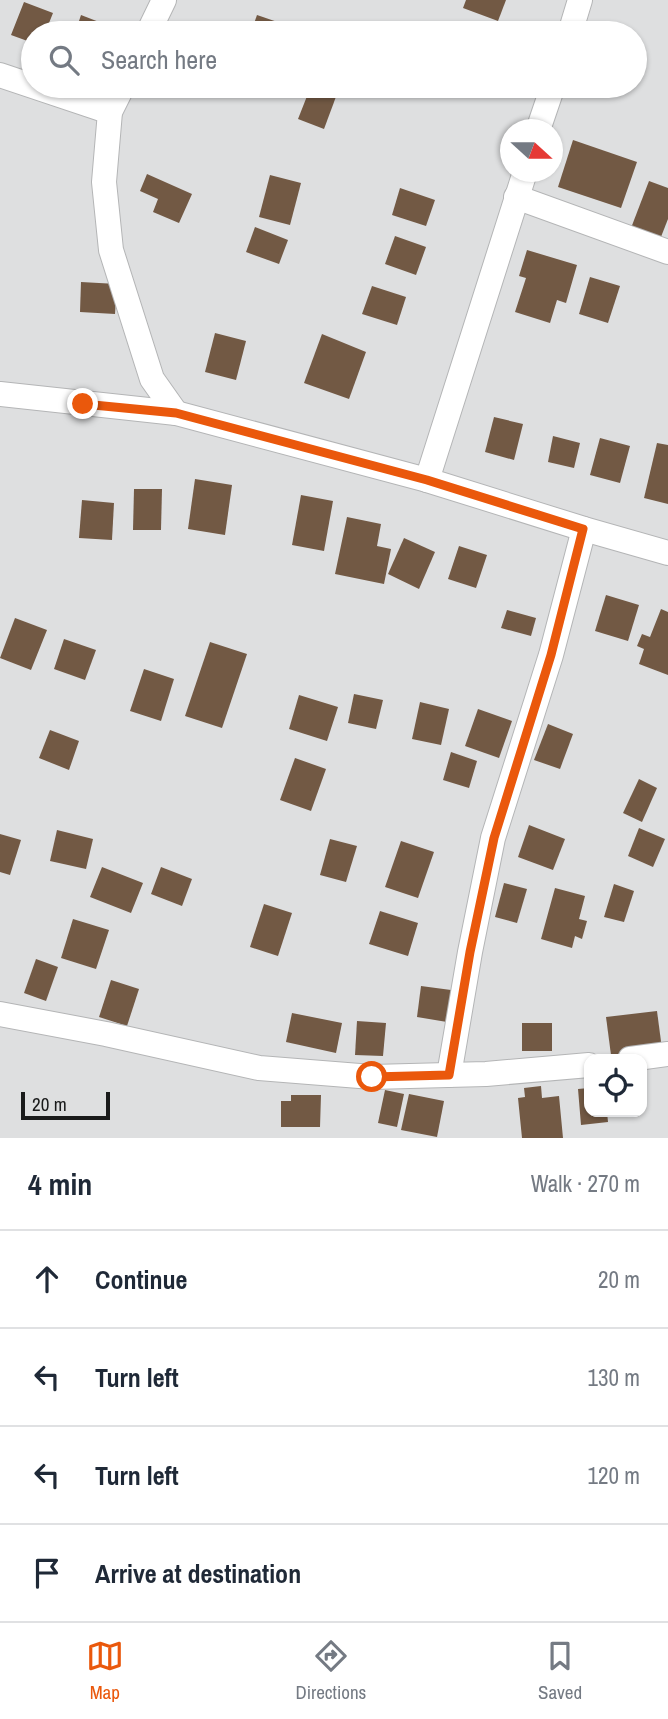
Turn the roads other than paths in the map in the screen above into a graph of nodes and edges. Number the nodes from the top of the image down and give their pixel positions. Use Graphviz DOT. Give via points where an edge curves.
graph roads {
  1 [pos="164,0"];
  2 [pos="580,0"];
  3 [pos="154,21"];
  4 [pos="574,21"];
  5 [pos="0,75"];
  6 [pos="21,82"];
  7 [pos="68,98"];
  8 [pos="117,98"];
  9 [pos="548,98"];
  10 [pos="110,112"];
  11 [pos="542,119"];
  12 [pos="521,182"];
  13 [pos="516,197"];
  14 [pos="668,252"];
  15 [pos="0,394"];
  16 [pos="176,413"];
  17 [pos="427,480"];
  18 [pos="583,529"];
  19 [pos="668,553"];
  20 [pos="0,1014"];
  21 [pos="668,1054"];
  22 [pos="647,1057"];
  23 [pos="584,1065"];
  24 [pos="449,1075"];
  1 -- 3 [label="street"];
  2 -- 4 [label="street"];
  5 -- 6 [label="street"];
  7 -- 10 [label="street"];
  8 -- 10 [label="street"];
  9 -- 11 [label="street"];
  10 -- 16 [label="street" via="104,182 111,250 152,379"];
  12 -- 13 [label="street"];
  13 -- 14 [label="street"];
  13 -- 17 [label="street"];
  15 -- 16 [label="street"];
  16 -- 17 [label="street"];
  17 -- 18 [label="street"];
  18 -- 19 [label="street"];
  18 -- 24 [label="street" via="551,655 494,838"];
  20 -- 24 [label="street" via="259,1068 372,1077"];
  21 -- 22 [label="street"];
  23 -- 24 [label="street"];
}
